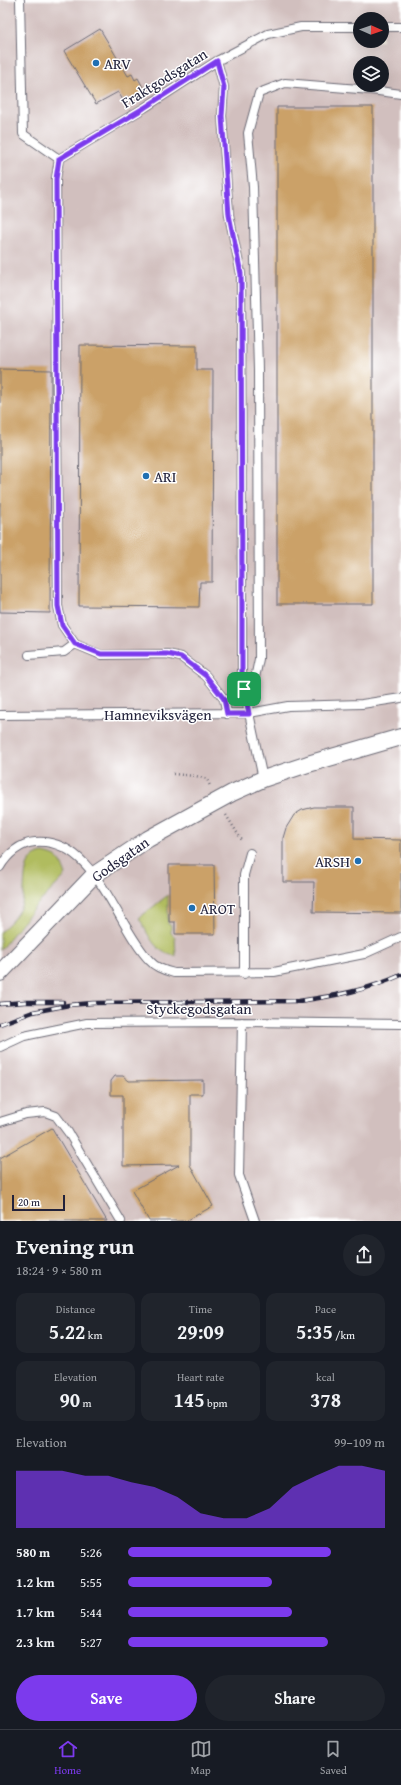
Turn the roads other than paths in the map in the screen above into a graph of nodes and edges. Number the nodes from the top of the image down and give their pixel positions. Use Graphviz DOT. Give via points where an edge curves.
graph roads {
  1 [pos="20,0"];
  2 [pos="353,27"];
  3 [pos="389,27"];
  4 [pos="401,27"];
  5 [pos="217,61"];
  6 [pos="401,94"];
  7 [pos="59,159"];
  8 [pos="75,644"];
  9 [pos="29,654"];
  10 [pos="244,689"];
  11 [pos="401,698"];
  12 [pos="227,714"];
  13 [pos="249,714"];
  14 [pos="0,715"];
  15 [pos="401,736"];
  16 [pos="264,779"];
  17 [pos="250,853"];
  18 [pos="0,868"];
  19 [pos="94,875"];
  20 [pos="401,937"];
  21 [pos="0,973"];
  22 [pos="244,974"];
  23 [pos="242,1022"];
  24 [pos="401,1024"];
  25 [pos="0,1047"];
  26 [pos="0,1122"];
  27 [pos="121,1221"];
  28 [pos="255,1221"];
  1 -- 7 [label="lane" via="23,134"];
  2 -- 5 [label="lane, Fraktgodsgatan" via="301,26 281,30 261,37"];
  3 -- 4 [label="lane"];
  5 -- 7 [label="lane, Fraktgodsgatan"];
  5 -- 10 [label="lane" via="224,87 222,116 229,215 241,274 241,657"];
  6 -- 10 [label="lane" via="285,83 259,93 248,133 253,187 258,370 259,659 255,678"];
  7 -- 8 [label="lane" via="56,179 58,606 62,625"];
  8 -- 9 [label="lane" via="64,652"];
  8 -- 12 [label="lane" via="101,654 167,654 181,657 206,676 224,699"];
  10 -- 13 [label="lane"];
  11 -- 13 [label="lane, Hamneviksvägen" via="362,704 288,706"];
  12 -- 13 [label="lane, Hamneviksvägen"];
  12 -- 14 [label="lane, Hamneviksvägen"];
  13 -- 16 [label="lane"];
  15 -- 16 [label="street"];
  16 -- 19 [label="street, Godsgatan" via="217,801 148,839"];
  17 -- 22 [label="lane" via="244,875"];
  18 -- 19 [label="lane" via="16,849 28,842 44,841 63,847 81,859"];
  19 -- 21 [label="street, Godsgatan"];
  19 -- 22 [label="lane" via="139,948 151,962 163,970 174,973"];
  20 -- 22 [label="lane" via="364,954 274,972"];
  23 -- 24 [label="lane, Styckegodsgatan"];
  23 -- 25 [label="lane, Styckegodsgatan" via="87,1022 24,1036"];
  23 -- 28 [label="lane" via="239,1175"];
  26 -- 27 [label="lane" via="26,1114 45,1112 56,1116"];
}
